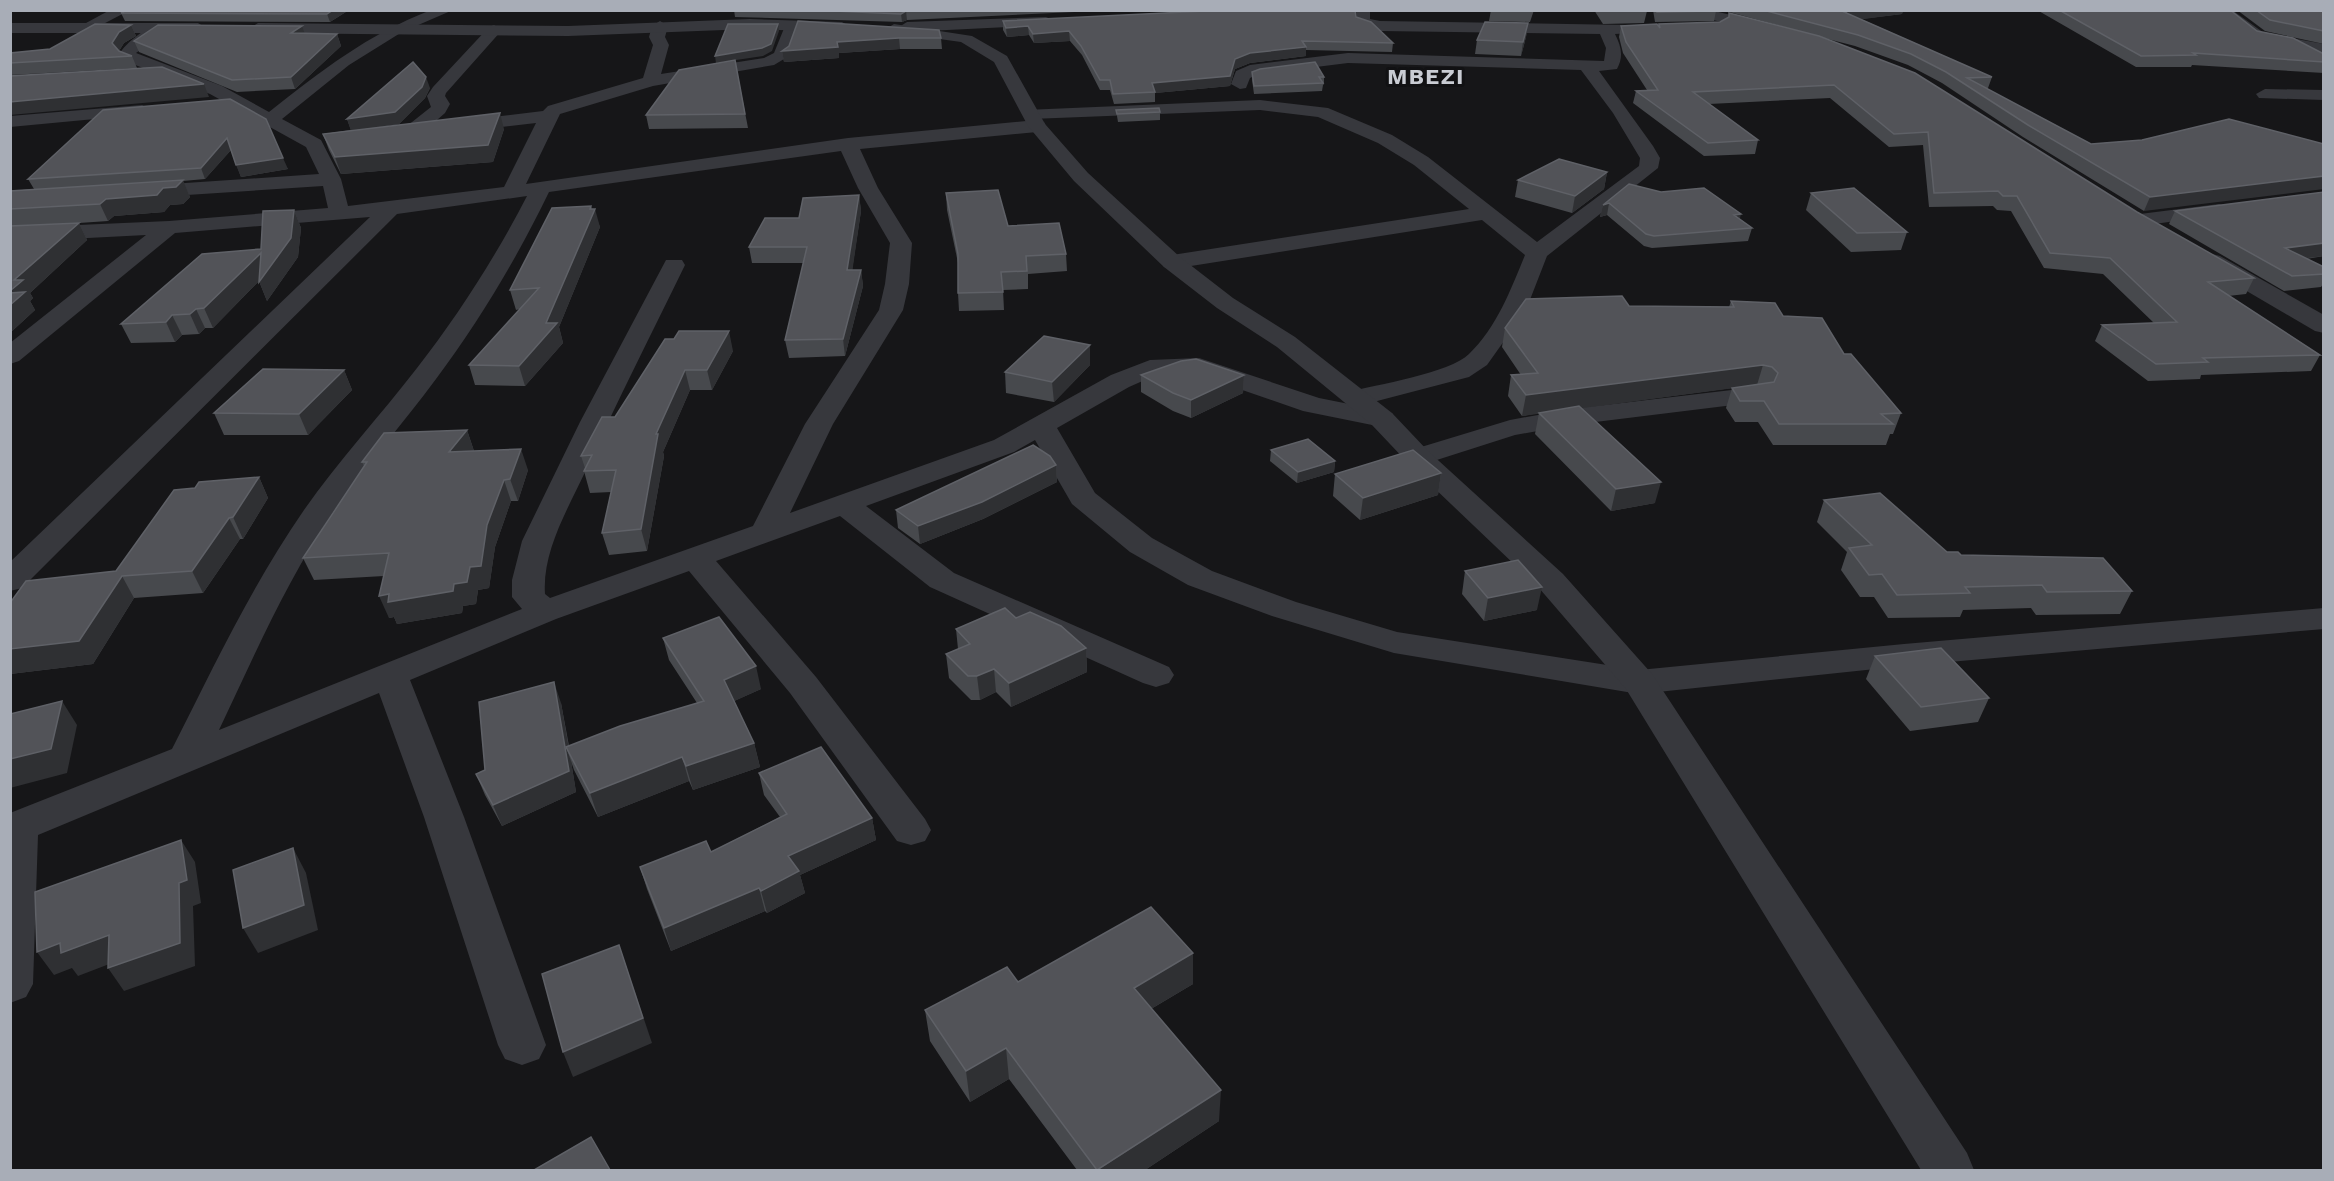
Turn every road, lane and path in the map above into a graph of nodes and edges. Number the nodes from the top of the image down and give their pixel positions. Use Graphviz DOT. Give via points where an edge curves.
graph roads {
  1 [pos="123,10"];
  2 [pos="446,10"];
  3 [pos="1363,10"];
  4 [pos="1688,10"];
  5 [pos="2222,10"];
  6 [pos="1057,21"];
  7 [pos="904,23"];
  8 [pos="792,24"];
  9 [pos="1750,24"];
  10 [pos="660,26"];
  11 [pos="1698,27"];
  12 [pos="10,28"];
  13 [pos="397,28"];
  14 [pos="160,29"];
  15 [pos="494,30"];
  16 [pos="1642,30"];
  17 [pos="1606,31"];
  18 [pos="1783,31"];
  19 [pos="82,34"];
  20 [pos="2324,49"];
  21 [pos="1586,66"];
  22 [pos="175,73"];
  23 [pos="128,76"];
  24 [pos="651,81"];
  25 [pos="1240,84"];
  26 [pos="2265,94"];
  27 [pos="2324,95"];
  28 [pos="236,102"];
  29 [pos="202,105"];
  30 [pos="158,109"];
  31 [pos="548,116"];
  32 [pos="271,119"];
  33 [pos="1034,120"];
  34 [pos="10,122"];
  35 [pos="414,130"];
  36 [pos="392,133"];
  37 [pos="336,141"];
  38 [pos="314,144"];
  39 [pos="848,144"];
  40 [pos="331,179"];
  41 [pos="542,187"];
  42 [pos="124,193"];
  43 [pos="511,193"];
  44 [pos="2243,207"];
  45 [pos="2120,208"];
  46 [pos="390,209"];
  47 [pos="1485,213"];
  48 [pos="340,214"];
  49 [pos="2140,220"];
  50 [pos="169,227"];
  51 [pos="11,236"];
  52 [pos="2170,237"];
  53 [pos="2191,249"];
  54 [pos="1537,253"];
  55 [pos="1172,262"];
  56 [pos="674,265"];
  57 [pos="2317,317"];
  58 [pos="10,356"];
  59 [pos="1757,395"];
  60 [pos="1357,398"];
  61 [pos="1383,419"];
  62 [pos="1041,425"];
  63 [pos="1418,457"];
  64 [pos="843,502"];
  65 [pos="766,531"];
  66 [pos="695,557"];
  67 [pos="10,581"];
  68 [pos="544,612"];
  69 [pos="2324,618"];
  70 [pos="1156,675"];
  71 [pos="391,677"];
  72 [pos="1639,682"];
  73 [pos="186,759"];
  74 [pos="14,829"];
  75 [pos="911,830"];
  76 [pos="10,984"];
  77 [pos="522,1045"];
  78 [pos="1949,1170"];
  1 -- 19 [label="street"];
  2 -- 13 [label="street"];
  3 -- 17 [label="street" via="1362,22 1380,26"];
  4 -- 9 [label="street"];
  5 -- 20 [label="street" via="2259,37"];
  6 -- 7 [label="street"];
  7 -- 8 [label="street" via="867,28"];
  7 -- 33 [label="street" via="979,44 1001,59"];
  8 -- 10 [label="street"];
  8 -- 24 [label="street" via="781,56 768,62"];
  9 -- 11 [label="street"];
  9 -- 18 [label="street"];
  10 -- 15 [label="street"];
  10 -- 24 [label="street" via="657,38 661,45"];
  12 -- 19 [label="street"];
  13 -- 14 [label="street"];
  13 -- 15 [label="street"];
  13 -- 32 [label="street" via="343,62"];
  14 -- 19 [label="street"];
  14 -- 22 [label="street" via="127,54"];
  15 -- 35 [label="street" via="439,91 439,109"];
  16 -- 17 [label="street"];
  17 -- 21 [label="street" via="1614,48 1611,65"];
  21 -- 25 [label="street" via="1348,58 1256,69 1242,75"];
  21 -- 54 [label="street" via="1619,108 1650,164"];
  22 -- 23 [label="street"];
  22 -- 28 [label="street"];
  24 -- 31 [label="street" via="564,105"];
  26 -- 27 [label="street"];
  28 -- 29 [label="street"];
  28 -- 32 [label="street"];
  30 -- 34 [label="street"];
  31 -- 35 [label="street"];
  31 -- 43 [label="street"];
  32 -- 38 [label="street"];
  33 -- 39 [label="street"];
  33 -- 47 [label="street" via="1260,105 1322,112 1385,139 1421,161"];
  33 -- 55 [label="street" via="1081,177"];
  35 -- 36 [label="street"];
  37 -- 38 [label="street"];
  38 -- 40 [label="street"];
  39 -- 41 [label="street"];
  39 -- 65 [label="street" via="868,188 901,243 897,284 891,310 819,424"];
  40 -- 42 [label="street"];
  40 -- 48 [label="street"];
  41 -- 43 [label="street"];
  41 -- 73 [label="street" via="516,240 478,302 429,372 316,514 264,600"];
  43 -- 46 [label="street"];
  44 -- 49 [label="street"];
  45 -- 49 [label="street"];
  46 -- 48 [label="street"];
  46 -- 67 [label="street"];
  47 -- 54 [label="street"];
  47 -- 55 [label="street"];
  48 -- 50 [label="street"];
  49 -- 52 [label="street"];
  50 -- 51 [label="street"];
  50 -- 58 [label="street"];
  53 -- 57 [label="street"];
  54 -- 60 [label="street" via="1514,310 1478,360 1460,371"];
  55 -- 60 [label="street" via="1225,303 1286,342"];
  56 -- 68 [label="street" via="538,542 528,580 529,597"];
  59 -- 63 [label="street" via="1510,428"];
  60 -- 61 [label="street"];
  61 -- 62 [label="street" via="1312,405 1199,366 1174,365 1150,368 1120,381"];
  61 -- 63 [label="street"];
  62 -- 64 [label="street" via="1004,446"];
  62 -- 72 [label="street" via="1083,498 1141,545 1200,578 1284,609 1394,642"];
  63 -- 72 [label="street" via="1551,581"];
  64 -- 65 [label="street"];
  64 -- 70 [label="street" via="942,580"];
  65 -- 66 [label="street"];
  66 -- 68 [label="street"];
  66 -- 75 [label="street" via="803,685"];
  68 -- 71 [label="street"];
  69 -- 72 [label="street" via="1904,654"];
  71 -- 73 [label="street"];
  71 -- 77 [label="street"];
  72 -- 78 [label="street"];
  73 -- 74 [label="street"];
  74 -- 76 [label="street"];
}
